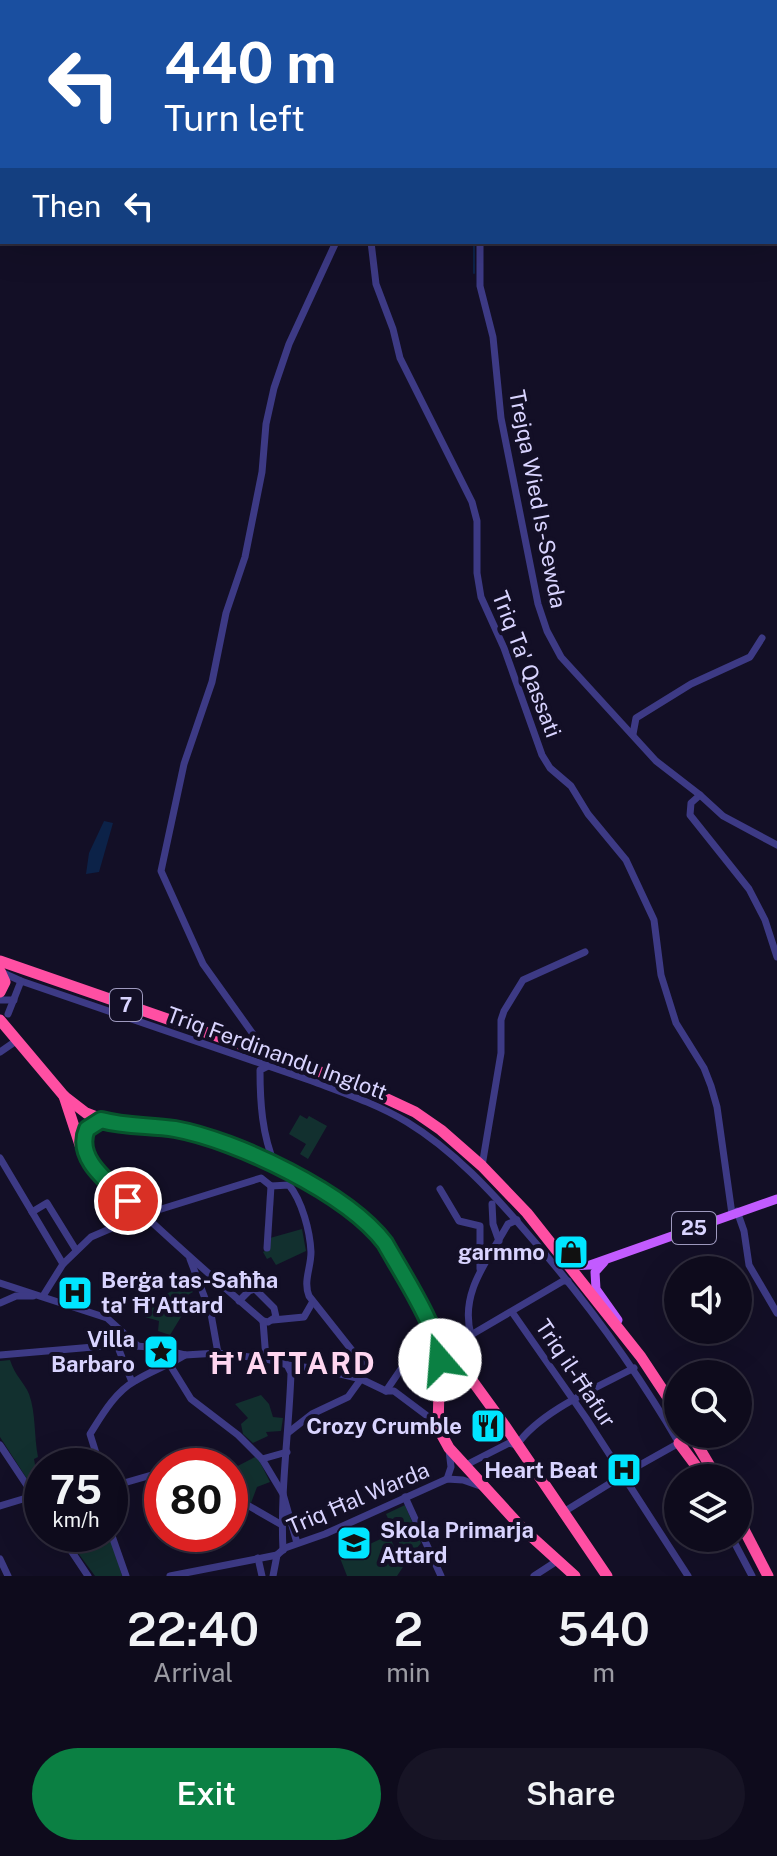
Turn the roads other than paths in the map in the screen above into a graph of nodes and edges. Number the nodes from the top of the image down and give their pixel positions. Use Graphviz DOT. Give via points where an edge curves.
graph roads {
  1 [pos="335,244"];
  2 [pos="371,244"];
  3 [pos="480,244"];
  4 [pos="762,638"];
  5 [pos="633,734"];
  6 [pos="700,795"];
  7 [pos="777,845"];
  8 [pos="585,952"];
  9 [pos="777,957"];
  10 [pos="0,968"];
  11 [pos="21,981"];
  12 [pos="0,992"];
  13 [pos="0,1000"];
  14 [pos="14,1000"];
  15 [pos="4,1017"];
  16 [pos="14,1042"];
  17 [pos="252,1047"];
  18 [pos="0,1052"];
  19 [pos="268,1066"];
  20 [pos="64,1096"];
  21 [pos="101,1120"];
  22 [pos="0,1158"];
  23 [pos="92,1165"];
  24 [pos="482,1166"];
  25 [pos="276,1167"];
  26 [pos="271,1186"];
  27 [pos="440,1189"];
  28 [pos="777,1199"];
  29 [pos="492,1204"];
  30 [pos="32,1212"];
  31 [pos="734,1212"];
  32 [pos="142,1215"];
  33 [pos="517,1220"];
  34 [pos="493,1224"];
  35 [pos="480,1226"];
  36 [pos="499,1241"];
  37 [pos="267,1248"];
  38 [pos="76,1250"];
  39 [pos="189,1257"];
  40 [pos="610,1258"];
  41 [pos="63,1264"];
  42 [pos="569,1266"];
  43 [pos="480,1271"];
  44 [pos="568,1281"];
  45 [pos="6,1293"];
  46 [pos="43,1296"];
  47 [pos="239,1301"];
  48 [pos="312,1303"];
  49 [pos="512,1312"];
  50 [pos="777,1313"];
  51 [pos="268,1321"];
  52 [pos="432,1330"];
  53 [pos="471,1335"];
  54 [pos="117,1345"];
  55 [pos="137,1345"];
  56 [pos="440,1350"];
  57 [pos="218,1353"];
  58 [pos="0,1355"];
  59 [pos="185,1355"];
  60 [pos="641,1357"];
  61 [pos="266,1359"];
  62 [pos="458,1361"];
  63 [pos="170,1365"];
  64 [pos="287,1365"];
  65 [pos="634,1368"];
  66 [pos="361,1379"];
  67 [pos="132,1382"];
  68 [pos="386,1391"];
  69 [pos="664,1392"];
  70 [pos="574,1401"];
  71 [pos="664,1418"];
  72 [pos="438,1422"];
  73 [pos="289,1432"];
  74 [pos="0,1445"];
  75 [pos="517,1445"];
  76 [pos="94,1448"];
  77 [pos="449,1448"];
  78 [pos="670,1448"];
  79 [pos="287,1452"];
  80 [pos="262,1459"];
  81 [pos="466,1465"];
  82 [pos="622,1476"];
  83 [pos="447,1479"];
  84 [pos="24,1482"];
  85 [pos="485,1488"];
  86 [pos="283,1494"];
  87 [pos="405,1497"];
  88 [pos="24,1499"];
  89 [pos="248,1505"];
  90 [pos="0,1506"];
  91 [pos="562,1513"];
  92 [pos="282,1525"];
  93 [pos="297,1543"];
  94 [pos="752,1543"];
  95 [pos="752,1551"];
  96 [pos="72,1552"];
  97 [pos="118,1552"];
  98 [pos="280,1552"];
  99 [pos="739,1552"];
  100 [pos="258,1558"];
  101 [pos="0,1559"];
  102 [pos="557,1561"];
  103 [pos="769,1574"];
  104 [pos="8,1576"];
  105 [pos="88,1576"];
  106 [pos="126,1576"];
  107 [pos="170,1576"];
  108 [pos="262,1576"];
  109 [pos="273,1576"];
  110 [pos="441,1576"];
  111 [pos="534,1576"];
  112 [pos="575,1576"];
  113 [pos="607,1576"];
  114 [pos="688,1576"];
  115 [pos="752,1576"];
  1 -- 17 [label="street" via="274,388 245,557 184,764 161,871 203,964 253,1034"];
  2 -- 31 [label="street, Triq Ta' Qassati" via="376,284 400,358 472,502 481,597 542,755 626,860 654,920 661,975 676,1023 704,1068 717,1107"];
  3 -- 5 [label="street, Trejqa Wied Is-Sewda" via="480,286 493,337 501,418 540,613 561,657"];
  4 -- 5 [label="street" via="750,657 691,684 636,718"];
  5 -- 6 [label="street, Trejqa Wied Is-Sewda" via="656,761"];
  6 -- 7 [label="street, Trejqa Wied Is-Sewda" via="723,816"];
  6 -- 9 [label="street" via="691,803 690,815 749,889"];
  8 -- 24 [label="street" via="523,980 509,1001 501,1020 501,1053"];
  10 -- 11 [label="street, Triq Ferdinandu Inglott"];
  10 -- 12 [label="highway" via="5,982"];
  10 -- 17 [label="highway, 7"];
  11 -- 14 [label="street"];
  11 -- 19 [label="street, Triq Ferdinandu Inglott"];
  13 -- 14 [label="street"];
  14 -- 15 [label="street"];
  15 -- 16 [label="highway"];
  16 -- 18 [label="street"];
  16 -- 20 [label="highway"];
  17 -- 24 [label="highway, 7" via="386,1096 441,1130"];
  19 -- 25 [label="street" via="260,1070 260,1093 267,1145"];
  19 -- 33 [label="street, Triq Ferdinandu Inglott" via="388,1112 435,1142"];
  20 -- 21 [label="highway"];
  20 -- 23 [label="highway" via="82,1151"];
  21 -- 23 [label="highway" via="84,1136"];
  21 -- 25 [label="highway" via="196,1134"];
  22 -- 30 [label="street"];
  23 -- 32 [label="street"];
  24 -- 42 [label="highway, 7"];
  25 -- 52 [label="highway" via="347,1206 377,1232"];
  26 -- 32 [label="street" via="261,1178"];
  26 -- 37 [label="street"];
  26 -- 48 [label="street" via="293,1189 309,1237 306,1283"];
  27 -- 35 [label="street" via="459,1221"];
  28 -- 31 [label="main road, 25"];
  29 -- 34 [label="street"];
  30 -- 38 [label="street" via="47,1203"];
  30 -- 41 [label="street"];
  31 -- 40 [label="main road, 25"];
  31 -- 50 [label="street, Triq Ta' Qassati" via="744,1231 749,1265"];
  32 -- 38 [label="street" via="91,1237"];
  32 -- 39 [label="street"];
  33 -- 36 [label="street" via="508,1224"];
  33 -- 44 [label="street"];
  34 -- 35 [label="street"];
  34 -- 36 [label="street"];
  35 -- 43 [label="street"];
  36 -- 43 [label="street"];
  38 -- 41 [label="street"];
  39 -- 47 [label="street"];
  39 -- 57 [label="street" via="211,1314"];
  40 -- 42 [label="main road, 25"];
  40 -- 60 [label="main road" via="595,1272 596,1289"];
  41 -- 46 [label="street"];
  42 -- 60 [label="highway, 7"];
  43 -- 53 [label="street" via="467,1314"];
  44 -- 49 [label="street"];
  44 -- 65 [label="street"];
  45 -- 46 [label="street"];
  46 -- 55 [label="street" via="107,1318"];
  47 -- 51 [label="street"];
  47 -- 51 [label="street" via="252,1289 258,1291 276,1312"];
  48 -- 51 [label="street" via="304,1317"];
  48 -- 66 [label="street" via="352,1347 362,1363 357,1374"];
  49 -- 53 [label="street"];
  49 -- 70 [label="street, Triq il-Ħafur"];
  51 -- 61 [label="street"];
  52 -- 56 [label="highway"];
  52 -- 62 [label="highway"];
  53 -- 62 [label="street" via="460,1347"];
  54 -- 55 [label="street"];
  54 -- 58 [label="street"];
  54 -- 67 [label="street"];
  55 -- 59 [label="street"];
  56 -- 68 [label="street" via="401,1369"];
  56 -- 72 [label="highway"];
  57 -- 59 [label="street"];
  57 -- 61 [label="street"];
  59 -- 63 [label="street"];
  60 -- 69 [label="highway, 7"];
  61 -- 64 [label="street"];
  62 -- 75 [label="highway"];
  63 -- 67 [label="street"];
  63 -- 80 [label="street" via="191,1399"];
  64 -- 66 [label="street"];
  64 -- 73 [label="street"];
  65 -- 70 [label="street"];
  65 -- 71 [label="street"];
  66 -- 68 [label="street"];
  66 -- 73 [label="street" via="348,1397"];
  67 -- 76 [label="street" via="90,1434"];
  68 -- 72 [label="street" via="394,1391"];
  70 -- 75 [label="street" via="530,1429"];
  70 -- 82 [label="street, Triq il-Ħafur"];
  72 -- 77 [label="highway"];
  73 -- 79 [label="street"];
  74 -- 84 [label="street"];
  75 -- 81 [label="street" via="509,1443"];
  75 -- 91 [label="highway"];
  77 -- 81 [label="highway"];
  77 -- 83 [label="street, Triq Ħal Warda"];
  78 -- 82 [label="street"];
  79 -- 80 [label="street"];
  79 -- 86 [label="street"];
  80 -- 86 [label="street"];
  81 -- 85 [label="highway"];
  82 -- 91 [label="street"];
  82 -- 114 [label="street, Triq il-Ħafur"];
  83 -- 85 [label="street, Triq Ħal Warda"];
  83 -- 87 [label="street, Triq Ħal Warda"];
  85 -- 102 [label="highway"];
  86 -- 92 [label="street"];
  86 -- 93 [label="street"];
  87 -- 93 [label="street, Triq Ħal Warda"];
  87 -- 110 [label="street"];
  88 -- 90 [label="street"];
  89 -- 92 [label="street"];
  91 -- 113 [label="highway"];
  92 -- 98 [label="street"];
  93 -- 98 [label="street, Triq Ħal Warda"];
  94 -- 103 [label="highway"];
  95 -- 103 [label="highway"];
  96 -- 105 [label="street"];
  97 -- 106 [label="street"];
  98 -- 100 [label="street, Triq Ħal Warda"];
  98 -- 109 [label="street"];
  99 -- 115 [label="street"];
  100 -- 107 [label="street, Triq Ħal Warda"];
  100 -- 108 [label="street"];
  101 -- 104 [label="street"];
  102 -- 111 [label="street"];
  102 -- 112 [label="highway"];
}
